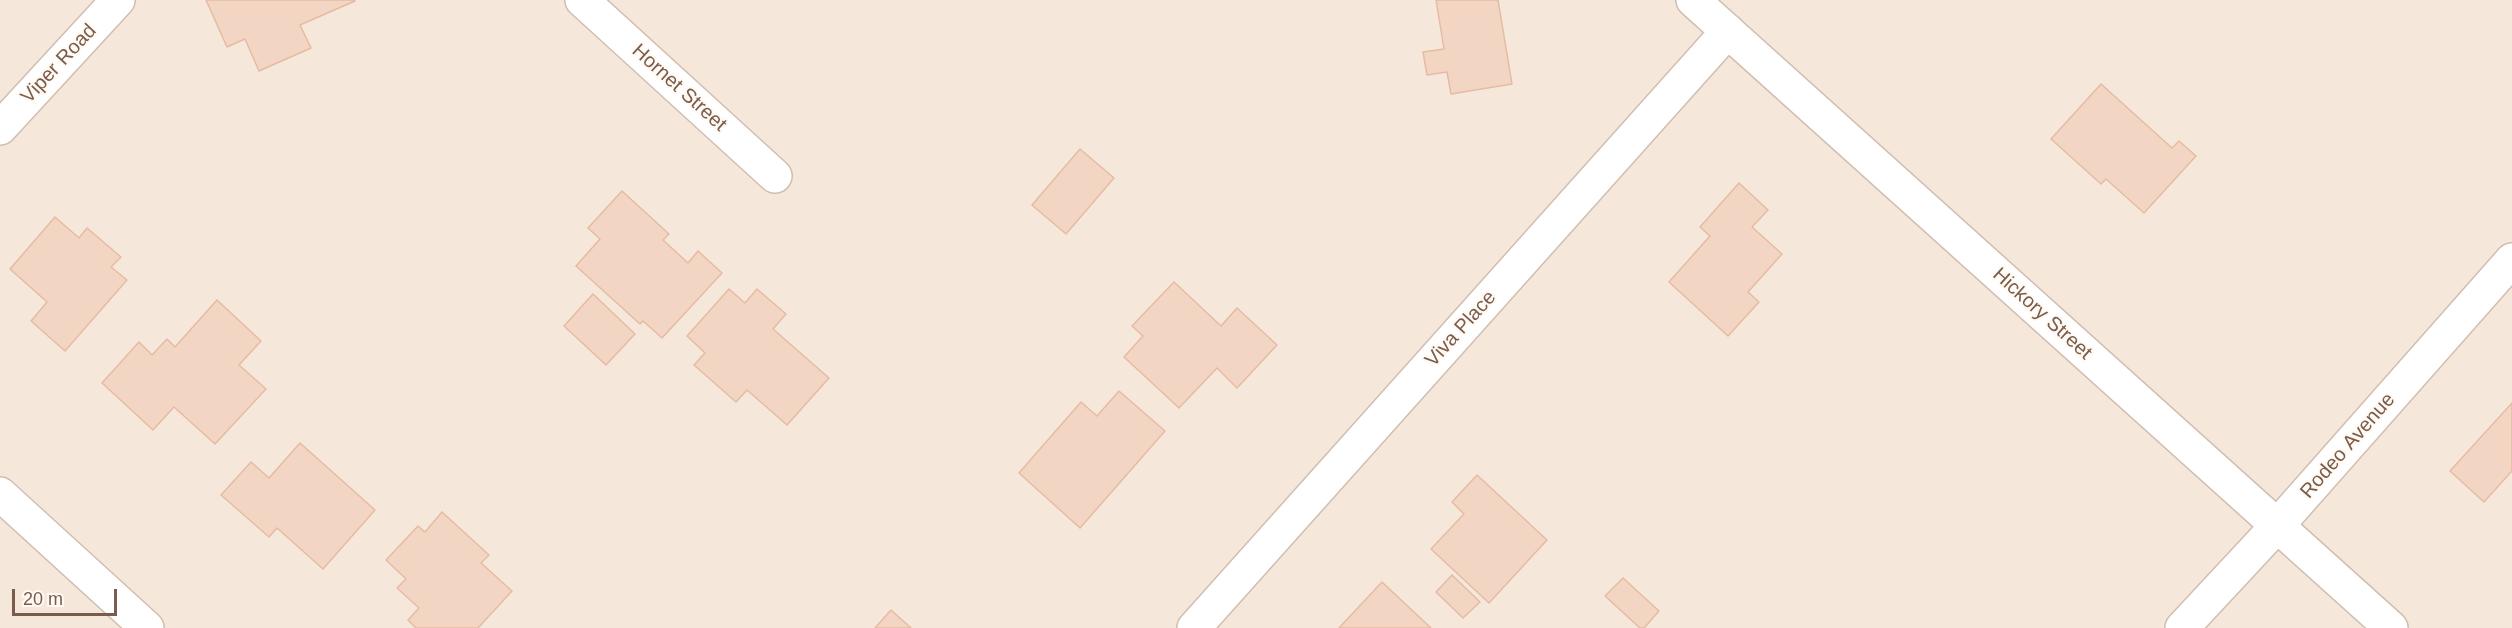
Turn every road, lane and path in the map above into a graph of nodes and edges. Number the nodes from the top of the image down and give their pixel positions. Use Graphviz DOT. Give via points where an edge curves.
graph roads {
  1 [pos="118,0"];
  2 [pos="582,0"];
  3 [pos="1694,0"];
  4 [pos="1728,31"];
  5 [pos="0,128"];
  6 [pos="776,176"];
  7 [pos="2512,260"];
  8 [pos="0,494"];
  9 [pos="2277,526"];
  10 [pos="147,628"];
  11 [pos="1194,628"];
  12 [pos="2182,628"];
  13 [pos="2391,628"];
  1 -- 5 [label="street, Viper Road"];
  2 -- 6 [label="street, Hornet Street"];
  3 -- 4 [label="street, Hickory Street"];
  4 -- 9 [label="street, Hickory Street"];
  4 -- 11 [label="street, Viva Place"];
  7 -- 9 [label="street, Rodeo Avenue"];
  8 -- 10 [label="street"];
  9 -- 12 [label="street, Rodeo Avenue"];
  9 -- 13 [label="street, Hickory Street"];
}
